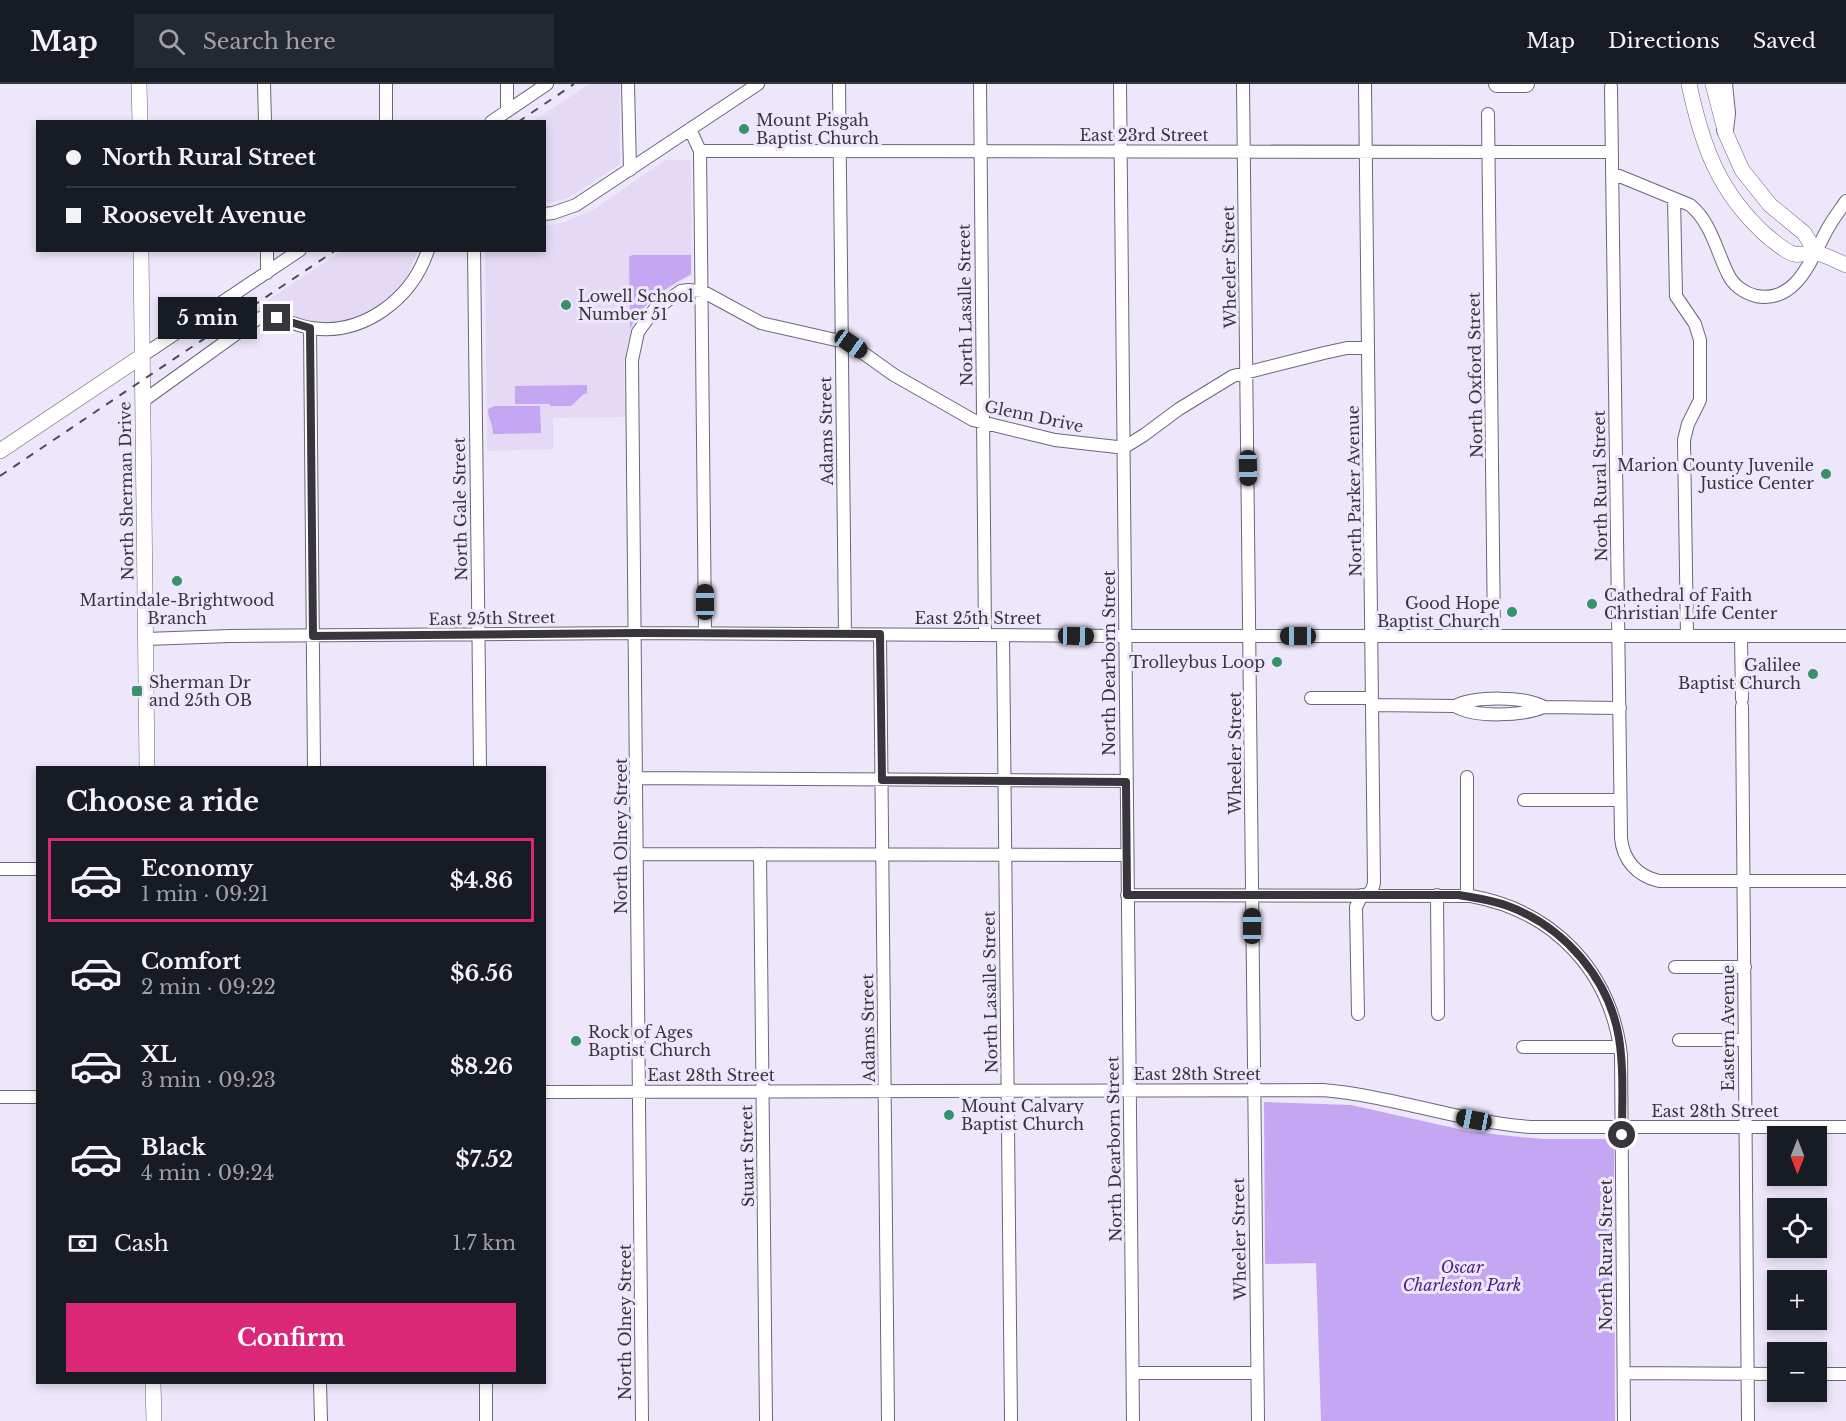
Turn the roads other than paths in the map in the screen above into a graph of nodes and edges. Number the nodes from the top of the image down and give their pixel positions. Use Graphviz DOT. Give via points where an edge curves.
graph roads {
  1 [pos="139,84"];
  2 [pos="264,84"];
  3 [pos="386,84"];
  4 [pos="507,84"];
  5 [pos="547,84"];
  6 [pos="628,84"];
  7 [pos="758,84"];
  8 [pos="839,84"];
  9 [pos="980,84"];
  10 [pos="1120,84"];
  11 [pos="1243,84"];
  12 [pos="1365,84"];
  13 [pos="1497,84"];
  14 [pos="1526,84"];
  15 [pos="1689,84"];
  16 [pos="1713,84"];
  17 [pos="1724,84"];
  18 [pos="1611,87"];
  19 [pos="507,111"];
  20 [pos="1488,114"];
  21 [pos="140,120"];
  22 [pos="265,120"];
  23 [pos="386,120"];
  24 [pos="494,120"];
  25 [pos="690,129"];
  26 [pos="1725,130"];
  27 [pos="700,151"];
  28 [pos="840,151"];
  29 [pos="980,151"];
  30 [pos="1120,151"];
  31 [pos="1244,152"];
  32 [pos="1366,152"];
  33 [pos="1488,152"];
  34 [pos="1612,152"];
  35 [pos="630,170"];
  36 [pos="1612,173"];
  37 [pos="1674,199"];
  38 [pos="1846,201"];
  39 [pos="546,214"];
  40 [pos="141,252"];
  41 [pos="267,252"];
  42 [pos="297,252"];
  43 [pos="427,252"];
  44 [pos="474,252"];
  45 [pos="1816,252"];
  46 [pos="1846,265"];
  47 [pos="267,273"];
  48 [pos="702,291"];
  49 [pos="310,328"];
  50 [pos="842,340"];
  51 [pos="1368,348"];
  52 [pos="142,356"];
  53 [pos="1247,371"];
  54 [pos="143,401"];
  55 [pos="984,424"];
  56 [pos="1124,446"];
  57 [pos="0,451"];
  58 [pos="636,633"];
  59 [pos="705,633"];
  60 [pos="479,634"];
  61 [pos="845,634"];
  62 [pos="880,634"];
  63 [pos="985,634"];
  64 [pos="1003,635"];
  65 [pos="313,636"];
  66 [pos="1125,636"];
  67 [pos="1250,636"];
  68 [pos="1372,636"];
  69 [pos="1494,636"];
  70 [pos="1619,636"];
  71 [pos="1687,636"];
  72 [pos="1741,636"];
  73 [pos="1846,636"];
  74 [pos="146,639"];
  75 [pos="1311,698"];
  76 [pos="1372,701"];
  77 [pos="1620,708"];
  78 [pos="147,766"];
  79 [pos="314,766"];
  80 [pos="480,766"];
  81 [pos="1467,777"];
  82 [pos="637,778"];
  83 [pos="882,780"];
  84 [pos="1004,781"];
  85 [pos="1126,782"];
  86 [pos="1524,800"];
  87 [pos="1620,800"];
  88 [pos="637,854"];
  89 [pos="760,854"];
  90 [pos="882,854"];
  91 [pos="1005,855"];
  92 [pos="1127,855"];
  93 [pos="36,868"];
  94 [pos="0,869"];
  95 [pos="1846,881"];
  96 [pos="1743,882"];
  97 [pos="1127,895"];
  98 [pos="1252,895"];
  99 [pos="1364,895"];
  100 [pos="1437,895"];
  101 [pos="1467,896"];
  102 [pos="1675,967"];
  103 [pos="1744,967"];
  104 [pos="1358,1014"];
  105 [pos="1438,1014"];
  106 [pos="1745,1040"];
  107 [pos="1678,1041"];
  108 [pos="1523,1047"];
  109 [pos="1620,1047"];
  110 [pos="639,1091"];
  111 [pos="763,1091"];
  112 [pos="885,1091"];
  113 [pos="1130,1091"];
  114 [pos="1254,1091"];
  115 [pos="546,1092"];
  116 [pos="1007,1092"];
  117 [pos="0,1097"];
  118 [pos="36,1097"];
  119 [pos="1622,1127"];
  120 [pos="1746,1127"];
  121 [pos="1846,1127"];
  122 [pos="1133,1373"];
  123 [pos="1257,1373"];
  124 [pos="1624,1373"];
  125 [pos="1747,1374"];
  126 [pos="1767,1374"];
  127 [pos="1827,1374"];
  128 [pos="1846,1374"];
  129 [pos="153,1384"];
  130 [pos="320,1384"];
  131 [pos="486,1384"];
  132 [pos="154,1421"];
  133 [pos="321,1421"];
  134 [pos="486,1421"];
  135 [pos="642,1421"];
  136 [pos="766,1421"];
  137 [pos="888,1421"];
  138 [pos="1011,1421"];
  139 [pos="1134,1421"];
  140 [pos="1258,1421"];
  141 [pos="1624,1421"];
  142 [pos="1748,1421"];
  1 -- 21 [label="main road"];
  2 -- 22 [label="street"];
  3 -- 23 [label="street"];
  4 -- 19 [label="street"];
  5 -- 19 [label="street"];
  6 -- 35 [label="street"];
  7 -- 25 [label="street"];
  8 -- 28 [label="street, Adams Street"];
  9 -- 29 [label="street, North Lasalle Street"];
  10 -- 30 [label="street, North Dearborn Street"];
  11 -- 31 [label="street, Wheeler Street"];
  12 -- 32 [label="street, North Parker Avenue"];
  13 -- 14 [label="highway"];
  15 -- 45 [label="main road" via="1707,154 1734,200 1756,225 1793,254"];
  16 -- 26 [label="main road"];
  17 -- 26 [label="highway"];
  18 -- 34 [label="street, North Rural Street"];
  19 -- 24 [label="street"];
  20 -- 33 [label="street, North Oxford Street"];
  25 -- 27 [label="street"];
  25 -- 35 [label="street"];
  26 -- 45 [label="main road" via="1749,180 1778,213 1804,233"];
  27 -- 28 [label="street, East 23rd Street"];
  27 -- 48 [label="street"];
  28 -- 29 [label="street, East 23rd Street"];
  28 -- 50 [label="street, Adams Street"];
  29 -- 30 [label="street, East 23rd Street"];
  29 -- 55 [label="street, North Lasalle Street"];
  30 -- 31 [label="street, East 23rd Street"];
  30 -- 56 [label="street, North Dearborn Street"];
  31 -- 32 [label="street, East 23rd Street"];
  31 -- 53 [label="street, Wheeler Street"];
  32 -- 33 [label="street, East 23rd Street"];
  32 -- 51 [label="street, North Parker Avenue"];
  33 -- 34 [label="street, East 23rd Street"];
  33 -- 69 [label="street, North Oxford Street"];
  34 -- 36 [label="street, North Rural Street"];
  35 -- 39 [label="street" via="576,205"];
  36 -- 37 [label="street"];
  36 -- 70 [label="street, North Rural Street"];
  37 -- 45 [label="street" via="1699,213 1728,275 1747,293 1769,297 1790,289"];
  37 -- 71 [label="street" via="1676,296 1695,324 1700,340 1700,400 1684,440"];
  38 -- 45 [label="street"];
  40 -- 52 [label="main road, North Sherman Drive"];
  41 -- 47 [label="street"];
  42 -- 47 [label="street"];
  43 -- 49 [label="street" via="414,279 384,310 352,325"];
  44 -- 60 [label="street, North Gale Street"];
  45 -- 46 [label="main road"];
  47 -- 52 [label="street"];
  48 -- 50 [label="street, Glenn Drive" via="761,323"];
  48 -- 58 [label="street, North Olney Street" via="681,291 654,310 642,326 633,351"];
  48 -- 59 [label="street"];
  49 -- 54 [label="street" via="267,317 257,319"];
  49 -- 65 [label="street"];
  50 -- 55 [label="street, Glenn Drive" via="963,416"];
  50 -- 61 [label="street, Adams Street"];
  51 -- 53 [label="street" via="1347,348"];
  51 -- 68 [label="street, North Parker Avenue"];
  52 -- 54 [label="main road, North Sherman Drive"];
  52 -- 57 [label="main road"];
  53 -- 56 [label="street" via="1217,384"];
  53 -- 67 [label="street, Wheeler Street"];
  54 -- 74 [label="main road, North Sherman Drive"];
  55 -- 56 [label="street, Glenn Drive" via="1055,440"];
  55 -- 63 [label="street, North Lasalle Street"];
  56 -- 66 [label="street, North Dearborn Street"];
  58 -- 59 [label="street, East 25th Street"];
  58 -- 60 [label="street, East 25th Street"];
  58 -- 82 [label="street, North Olney Street"];
  59 -- 61 [label="street, East 25th Street"];
  60 -- 65 [label="street, East 25th Street"];
  60 -- 80 [label="street, North Gale Street"];
  61 -- 62 [label="street, East 25th Street"];
  62 -- 63 [label="street, East 25th Street"];
  62 -- 83 [label="street, Adams Street"];
  63 -- 64 [label="street, East 25th Street"];
  64 -- 66 [label="street, East 25th Street"];
  64 -- 84 [label="street, North Lasalle Street"];
  65 -- 74 [label="street, East 25th Street"];
  65 -- 79 [label="street"];
  66 -- 67 [label="street, East 25th Street"];
  66 -- 85 [label="street, North Dearborn Street"];
  67 -- 68 [label="street, East 25th Street"];
  67 -- 98 [label="street, Wheeler Street"];
  68 -- 69 [label="street, East 25th Street"];
  68 -- 76 [label="street, North Parker Avenue"];
  69 -- 70 [label="street, East 25th Street"];
  70 -- 71 [label="street, East 25th Street"];
  70 -- 77 [label="street, North Rural Street"];
  71 -- 72 [label="street, East 25th Street"];
  72 -- 73 [label="street, East 25th Street"];
  72 -- 96 [label="street, Eastern Avenue"];
  74 -- 78 [label="main road, North Sherman Drive"];
  75 -- 76 [label="street"];
  76 -- 77 [label="street" via="1455,706 1503,699 1535,702 1544,707"];
  76 -- 99 [label="street, North Parker Avenue" via="1374,883"];
  77 -- 87 [label="street, North Rural Street"];
  81 -- 101 [label="street"];
  82 -- 83 [label="street"];
  82 -- 88 [label="street, North Olney Street"];
  83 -- 84 [label="street"];
  83 -- 90 [label="street, Adams Street"];
  84 -- 85 [label="street"];
  84 -- 91 [label="street, North Lasalle Street"];
  85 -- 92 [label="street, North Dearborn Street"];
  86 -- 87 [label="street"];
  87 -- 96 [label="street, North Rural Street" via="1623,851 1644,875 1665,882"];
  88 -- 89 [label="street"];
  88 -- 110 [label="street, North Olney Street"];
  89 -- 90 [label="street"];
  89 -- 111 [label="street, Stuart Street"];
  90 -- 91 [label="street"];
  90 -- 112 [label="street, Adams Street"];
  91 -- 92 [label="street"];
  91 -- 116 [label="street, North Lasalle Street"];
  92 -- 97 [label="street, North Dearborn Street"];
  93 -- 94 [label="street"];
  95 -- 96 [label="street"];
  96 -- 103 [label="street, Eastern Avenue"];
  97 -- 98 [label="street, North Rural Street"];
  97 -- 113 [label="street, North Dearborn Street"];
  98 -- 99 [label="street, North Rural Street"];
  98 -- 114 [label="street, Wheeler Street"];
  99 -- 100 [label="street, North Rural Street"];
  99 -- 104 [label="street, North Parker Avenue" via="1356,905"];
  100 -- 101 [label="street, North Rural Street"];
  100 -- 105 [label="street"];
  101 -- 109 [label="street, North Rural Street" via="1522,912 1573,948 1608,1001"];
  102 -- 103 [label="street"];
  103 -- 106 [label="street, Eastern Avenue"];
  106 -- 107 [label="street"];
  106 -- 120 [label="street, Eastern Avenue"];
  108 -- 109 [label="street"];
  109 -- 119 [label="street, North Rural Street"];
  110 -- 111 [label="street, East 28th Street"];
  110 -- 115 [label="street, East 28th Street"];
  110 -- 135 [label="street, North Olney Street"];
  111 -- 112 [label="street, East 28th Street"];
  111 -- 136 [label="street, Stuart Street"];
  112 -- 116 [label="street, East 28th Street"];
  112 -- 137 [label="street, Adams Street"];
  113 -- 114 [label="street, East 28th Street"];
  113 -- 116 [label="street, East 28th Street"];
  113 -- 122 [label="street, North Dearborn Street"];
  114 -- 119 [label="street, East 28th Street" via="1338,1091 1455,1117 1524,1126"];
  114 -- 123 [label="street, Wheeler Street"];
  116 -- 138 [label="street, North Lasalle Street"];
  117 -- 118 [label="street"];
  119 -- 120 [label="street, East 28th Street"];
  119 -- 124 [label="street, North Rural Street"];
  120 -- 121 [label="street, East 28th Street"];
  120 -- 125 [label="street, Eastern Avenue"];
  122 -- 123 [label="street"];
  122 -- 139 [label="street, North Dearborn Street"];
  123 -- 140 [label="street, Wheeler Street"];
  124 -- 125 [label="street"];
  124 -- 141 [label="street, North Rural Street"];
  125 -- 126 [label="street"];
  125 -- 142 [label="street, Eastern Avenue"];
  127 -- 128 [label="street"];
  129 -- 132 [label="main road"];
  130 -- 133 [label="street"];
  131 -- 134 [label="street"];
}
